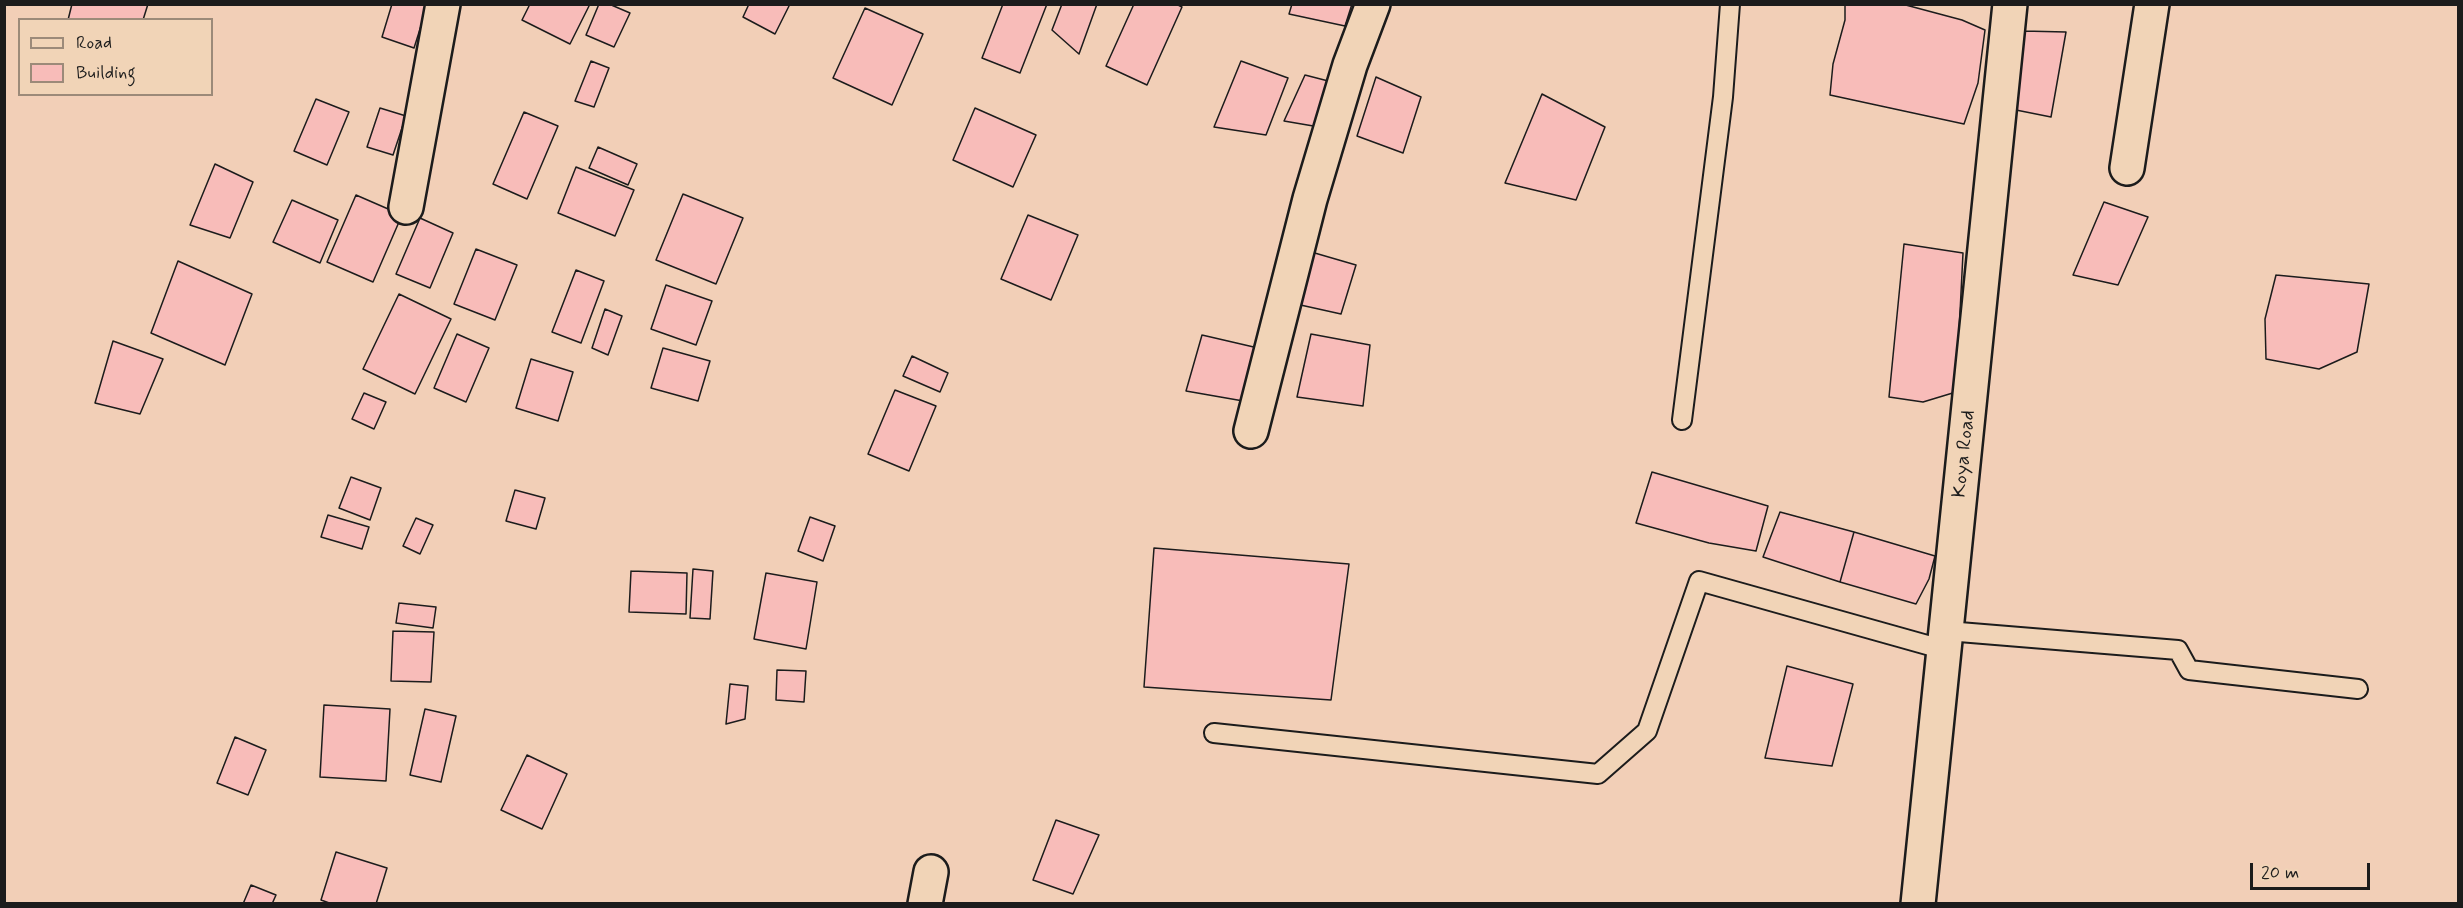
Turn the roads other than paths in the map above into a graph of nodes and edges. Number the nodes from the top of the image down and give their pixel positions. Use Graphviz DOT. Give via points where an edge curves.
graph roads {
  1 [pos="443,4"];
  2 [pos="1373,4"];
  3 [pos="1730,4"];
  4 [pos="2010,4"];
  5 [pos="2152,4"];
  6 [pos="2127,168"];
  7 [pos="406,207"];
  8 [pos="1682,420"];
  9 [pos="1251,431"];
  10 [pos="1946,641"];
  11 [pos="2358,689"];
  12 [pos="1214,733"];
  13 [pos="1918,903"];
  1 -- 7 [label="street"];
  2 -- 9 [label="street" via="1350,65 1310,199"];
  3 -- 8 [label="lane" via="1723,97"];
  4 -- 10 [label="street, Koya Road"];
  5 -- 6 [label="street"];
  10 -- 11 [label="lane" via="2178,650 2189,670"];
  10 -- 12 [label="lane" via="1699,581 1647,731 1598,774"];
  10 -- 13 [label="street, Koya Road"];
}
